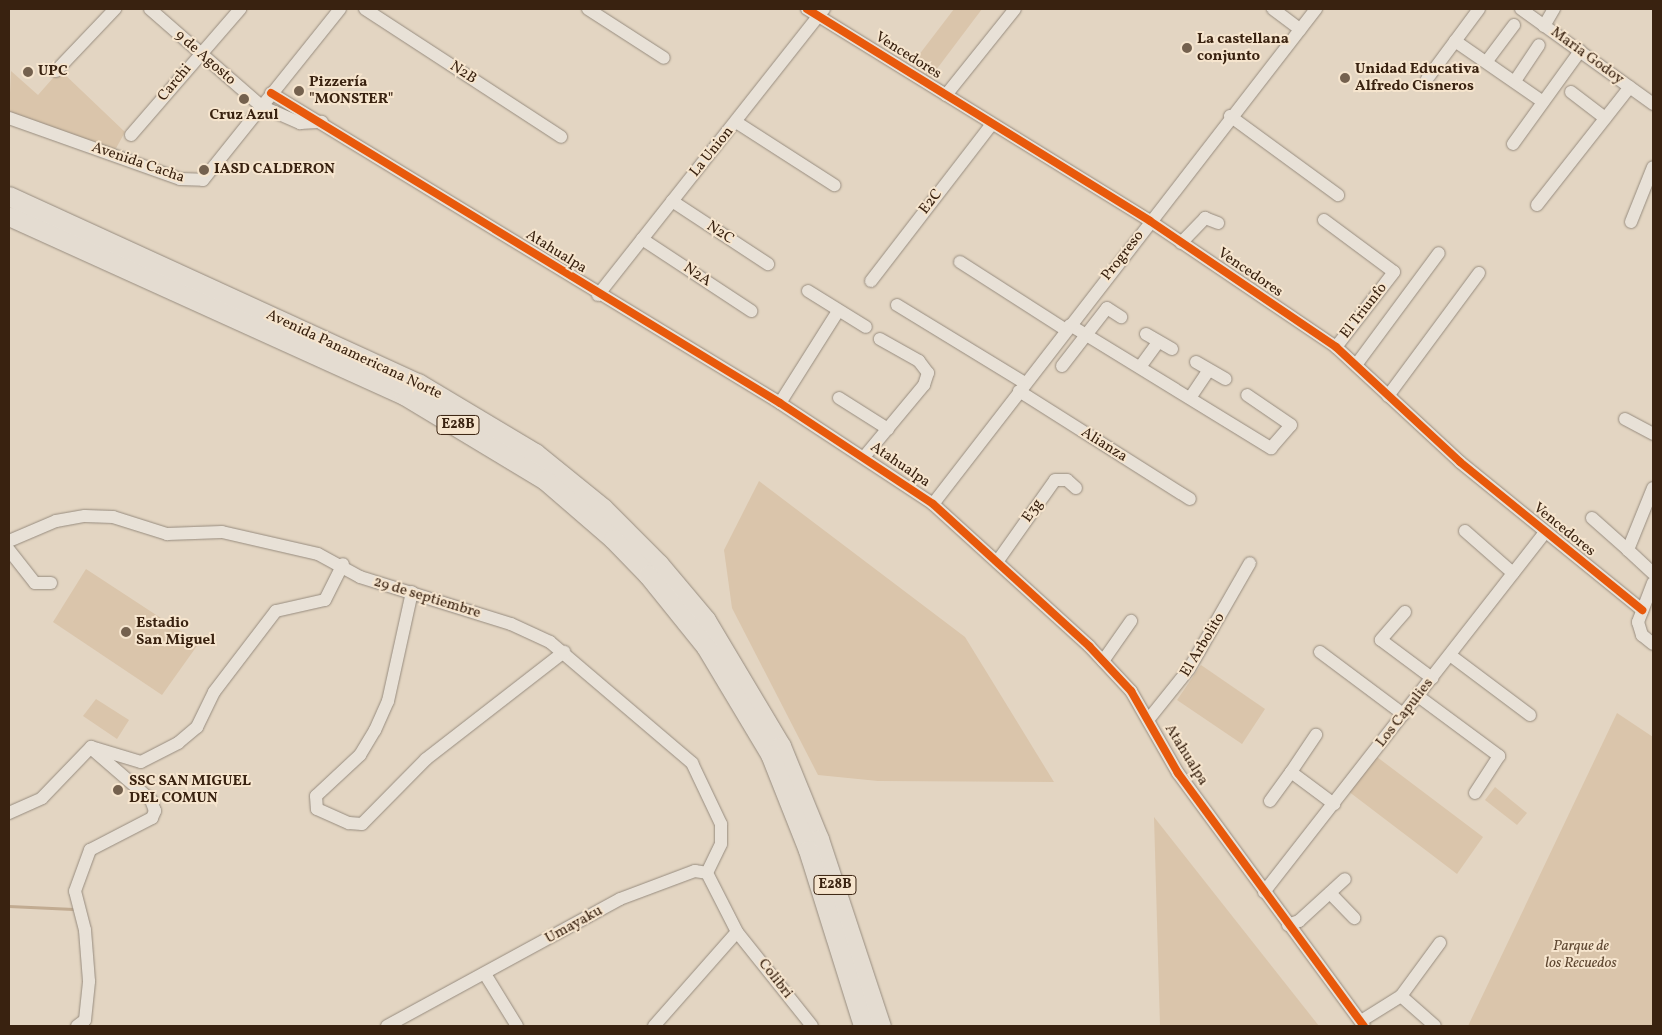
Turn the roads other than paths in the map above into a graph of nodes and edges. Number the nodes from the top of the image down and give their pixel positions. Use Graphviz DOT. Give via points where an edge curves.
graph roads {
  1 [pos="115,9"];
  2 [pos="150,9"];
  3 [pos="240,9"];
  4 [pos="340,9"];
  5 [pos="365,9"];
  6 [pos="588,9"];
  7 [pos="806,9"];
  8 [pos="1015,9"];
  9 [pos="1273,9"];
  10 [pos="1316,9"];
  11 [pos="1479,9"];
  12 [pos="1521,9"];
  13 [pos="1554,9"];
  14 [pos="821,12"];
  15 [pos="1514,24"];
  16 [pos="1544,26"];
  17 [pos="1300,29"];
  18 [pos="1455,41"];
  19 [pos="1539,45"];
  20 [pos="1580,51"];
  21 [pos="200,54"];
  22 [pos="664,58"];
  23 [pos="1487,61"];
  24 [pos="56,71"];
  25 [pos="1428,78"];
  26 [pos="1515,81"];
  27 [pos="1630,87"];
  28 [pos="1571,92"];
  29 [pos="271,93"];
  30 [pos="946,95"];
  31 [pos="1543,102"];
  32 [pos="1653,104"];
  33 [pos="261,106"];
  34 [pos="1230,116"];
  35 [pos="9,118"];
  36 [pos="1605,118"];
  37 [pos="322,122"];
  38 [pos="736,122"];
  39 [pos="992,124"];
  40 [pos="131,135"];
  41 [pos="560,137"];
  42 [pos="1513,144"];
  43 [pos="1652,174"];
  44 [pos="834,185"];
  45 [pos="1338,195"];
  46 [pos="9,196"];
  47 [pos="672,201"];
  48 [pos="1537,205"];
  49 [pos="9,216"];
  50 [pos="1324,220"];
  51 [pos="1150,222"];
  52 [pos="1631,222"];
  53 [pos="1218,223"];
  54 [pos="642,239"];
  55 [pos="1181,243"];
  56 [pos="1439,253"];
  57 [pos="960,262"];
  58 [pos="768,264"];
  59 [pos="1479,273"];
  60 [pos="870,281"];
  61 [pos="808,291"];
  62 [pos="598,295"];
  63 [pos="897,304"];
  64 [pos="751,311"];
  65 [pos="837,313"];
  66 [pos="1121,317"];
  67 [pos="866,327"];
  68 [pos="1068,327"];
  69 [pos="1146,334"];
  70 [pos="1087,335"];
  71 [pos="880,339"];
  72 [pos="1158,342"];
  73 [pos="1336,347"];
  74 [pos="1172,349"];
  75 [pos="1196,362"];
  76 [pos="1062,366"];
  77 [pos="1356,366"];
  78 [pos="1140,367"];
  79 [pos="1208,371"];
  80 [pos="1225,380"];
  81 [pos="1022,387"];
  82 [pos="1247,395"];
  83 [pos="1388,396"];
  84 [pos="839,398"];
  85 [pos="1190,398"];
  86 [pos="780,403"];
  87 [pos="1625,419"];
  88 [pos="888,429"];
  89 [pos="1653,434"];
  90 [pos="864,457"];
  91 [pos="1076,488"];
  92 [pos="1653,488"];
  93 [pos="1190,499"];
  94 [pos="933,504"];
  95 [pos="1592,518"];
  96 [pos="1465,531"];
  97 [pos="1544,533"];
  98 [pos="9,541"];
  99 [pos="9,550"];
  100 [pos="1628,550"];
  101 [pos="997,562"];
  102 [pos="1250,563"];
  103 [pos="343,564"];
  104 [pos="1513,573"];
  105 [pos="1653,574"];
  106 [pos="51,583"];
  107 [pos="1653,583"];
  108 [pos="412,592"];
  109 [pos="1405,612"];
  110 [pos="1640,616"];
  111 [pos="1131,621"];
  112 [pos="1653,644"];
  113 [pos="564,652"];
  114 [pos="1320,652"];
  115 [pos="1450,655"];
  116 [pos="1103,660"];
  117 [pos="1432,678"];
  118 [pos="1418,696"];
  119 [pos="1404,714"];
  120 [pos="1530,715"];
  121 [pos="1148,720"];
  122 [pos="1316,735"];
  123 [pos="91,748"];
  124 [pos="1291,772"];
  125 [pos="1475,793"];
  126 [pos="1270,801"];
  127 [pos="1334,804"];
  128 [pos="9,813"];
  129 [pos="707,873"];
  130 [pos="1345,879"];
  131 [pos="1264,892"];
  132 [pos="1330,893"];
  133 [pos="1354,918"];
  134 [pos="1288,925"];
  135 [pos="737,932"];
  136 [pos="1440,943"];
  137 [pos="485,974"];
  138 [pos="1401,996"];
  139 [pos="1362,1024"];
  140 [pos="76,1026"];
  141 [pos="387,1026"];
  142 [pos="517,1026"];
  143 [pos="654,1026"];
  144 [pos="812,1026"];
  145 [pos="863,1026"];
  146 [pos="881,1026"];
  147 [pos="1435,1026"];
  1 -- 24 [label="street"];
  2 -- 21 [label="street, 9 de Agosto"];
  3 -- 21 [label="street, Carchi"];
  4 -- 29 [label="street, Avenida Cacha"];
  5 -- 41 [label="street, N2B"];
  6 -- 22 [label="street"];
  7 -- 14 [label="street, Vencedores"];
  8 -- 30 [label="street"];
  9 -- 17 [label="street"];
  10 -- 17 [label="street, Progreso"];
  11 -- 18 [label="street"];
  12 -- 16 [label="street, Maria Godoy"];
  13 -- 16 [label="street"];
  14 -- 30 [label="street, Vencedores"];
  14 -- 38 [label="street, La Union"];
  15 -- 23 [label="street"];
  16 -- 20 [label="street, Maria Godoy"];
  17 -- 34 [label="street, Progreso"];
  18 -- 23 [label="street"];
  18 -- 25 [label="street"];
  19 -- 26 [label="street"];
  20 -- 27 [label="street, Maria Godoy"];
  20 -- 31 [label="street"];
  21 -- 33 [label="street, 9 de Agosto"];
  21 -- 40 [label="street, Carchi"];
  23 -- 26 [label="street"];
  26 -- 31 [label="street"];
  27 -- 32 [label="street, Maria Godoy"];
  27 -- 36 [label="street"];
  28 -- 36 [label="street"];
  29 -- 33 [label="street, Avenida Cacha"];
  29 -- 37 [label="street, Atahualpa"];
  30 -- 39 [label="street, Vencedores"];
  31 -- 42 [label="street"];
  33 -- 35 [label="street, Avenida Cacha" via="206,178 196,181"];
  33 -- 37 [label="street" via="300,123"];
  34 -- 45 [label="street"];
  34 -- 51 [label="street, Progreso"];
  36 -- 48 [label="street"];
  37 -- 62 [label="street, Atahualpa"];
  38 -- 44 [label="street"];
  38 -- 47 [label="street, La Union"];
  39 -- 51 [label="street, Vencedores"];
  39 -- 60 [label="street, E2C"];
  43 -- 52 [label="street"];
  46 -- 146 [label="highway, Avenida Panamericana Norte / E28B" via="418,383 535,453 602,508 659,564 706,620 781,746 819,839"];
  47 -- 54 [label="street, La Union"];
  47 -- 58 [label="street, N2C"];
  49 -- 145 [label="highway, Avenida Panamericana Norte / E28B" via="404,395 521,463 613,539 648,575 706,647 770,754 808,850"];
  50 -- 73 [label="street, El Triunfo" via="1394,272"];
  51 -- 55 [label="street, Vencedores"];
  51 -- 68 [label="street, Progreso"];
  53 -- 55 [label="street" via="1206,218"];
  54 -- 62 [label="street, La Union"];
  54 -- 64 [label="street, N2A"];
  55 -- 73 [label="street, Vencedores"];
  56 -- 77 [label="street"];
  57 -- 68 [label="street"];
  59 -- 83 [label="street"];
  61 -- 65 [label="street"];
  62 -- 86 [label="street, Atahualpa"];
  63 -- 81 [label="street, Alianza"];
  65 -- 67 [label="street"];
  65 -- 86 [label="street"];
  66 -- 70 [label="street" via="1107,308"];
  68 -- 70 [label="street"];
  68 -- 81 [label="street, Progreso"];
  69 -- 72 [label="street"];
  70 -- 76 [label="street"];
  70 -- 78 [label="street"];
  71 -- 88 [label="street" via="918,361 928,373 924,385"];
  72 -- 74 [label="street"];
  72 -- 78 [label="street"];
  73 -- 77 [label="street, Vencedores"];
  75 -- 79 [label="street"];
  77 -- 83 [label="street, Vencedores"];
  78 -- 85 [label="street"];
  79 -- 80 [label="street"];
  79 -- 85 [label="street"];
  81 -- 93 [label="street, Alianza"];
  81 -- 94 [label="street, Progreso"];
  82 -- 85 [label="street" via="1291,425 1271,448"];
  83 -- 97 [label="street, Vencedores"];
  84 -- 88 [label="street"];
  86 -- 90 [label="street, Atahualpa"];
  87 -- 89 [label="street"];
  88 -- 90 [label="street"];
  90 -- 94 [label="street, Atahualpa"];
  91 -- 101 [label="street, E3g" via="1067,480 1055,480"];
  92 -- 100 [label="street"];
  94 -- 101 [label="street, Atahualpa"];
  95 -- 100 [label="street"];
  96 -- 104 [label="street"];
  97 -- 104 [label="street, Los Capulies"];
  97 -- 110 [label="street, Vencedores"];
  98 -- 103 [label="street, 29 de septiembre" via="56,521 113,517 167,534 241,536"];
  99 -- 106 [label="street" via="35,583"];
  100 -- 105 [label="street"];
  101 -- 116 [label="street, Atahualpa"];
  102 -- 121 [label="street, El Arbolito" via="1189,669"];
  103 -- 108 [label="street, 29 de septiembre" via="360,577"];
  103 -- 123 [label="street" via="325,600 285,606 276,612 214,692 198,727 178,743 141,762"];
  104 -- 115 [label="street, Los Capulies"];
  107 -- 110 [label="street"];
  108 -- 113 [label="street, 29 de septiembre" via="511,624"];
  108 -- 113 [label="street" via="388,701 375,730 360,755 316,796 317,810 349,823 362,824 426,759"];
  109 -- 117 [label="street" via="1381,640"];
  110 -- 112 [label="street, Vencedores" via="1642,635"];
  111 -- 116 [label="street"];
  113 -- 129 [label="street, 29 de septiembre" via="692,763 721,824 721,844"];
  114 -- 119 [label="street"];
  115 -- 117 [label="street, Los Capulies"];
  115 -- 120 [label="street"];
  116 -- 121 [label="street, Atahualpa" via="1131,691"];
  117 -- 118 [label="street, Los Capulies"];
  118 -- 119 [label="street, Los Capulies"];
  118 -- 125 [label="street" via="1499,756"];
  119 -- 127 [label="street, Los Capulies"];
  121 -- 131 [label="street, Atahualpa" via="1178,773"];
  122 -- 124 [label="street"];
  123 -- 128 [label="street" via="42,798"];
  123 -- 140 [label="street" via="151,800 154,811 152,818 90,850 75,891 86,930 88,981 85,1020"];
  124 -- 126 [label="street"];
  124 -- 127 [label="street"];
  127 -- 131 [label="street, Los Capulies"];
  129 -- 135 [label="street"];
  129 -- 137 [label="street, Umayaku" via="695,871 620,899"];
  130 -- 132 [label="street"];
  131 -- 134 [label="street, Atahualpa"];
  132 -- 133 [label="street"];
  132 -- 134 [label="street" via="1300,920"];
  134 -- 139 [label="street, Atahualpa"];
  135 -- 143 [label="street"];
  135 -- 144 [label="street, Colibri"];
  136 -- 138 [label="street"];
  137 -- 141 [label="street, Umayaku"];
  137 -- 142 [label="street"];
  138 -- 139 [label="street"];
  138 -- 147 [label="street"];
}
